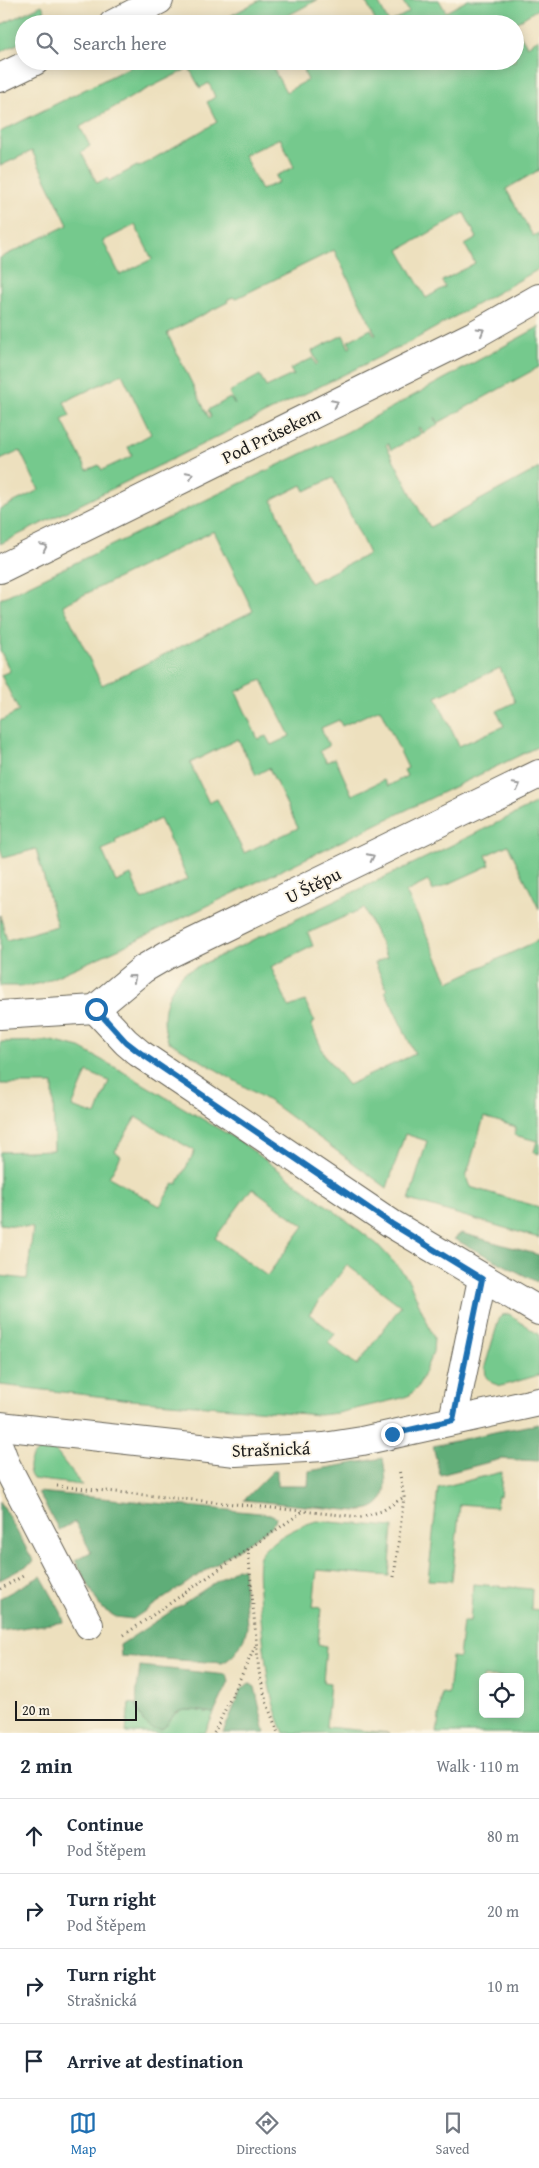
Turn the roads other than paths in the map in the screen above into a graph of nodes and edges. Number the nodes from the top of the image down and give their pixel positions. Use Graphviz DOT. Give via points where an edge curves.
graph roads {
  1 [pos="159,0"];
  2 [pos="130,15"];
  3 [pos="16,70"];
  4 [pos="0,78"];
  5 [pos="539,298"];
  6 [pos="0,569"];
  7 [pos="539,774"];
  8 [pos="96,1009"];
  9 [pos="0,1015"];
  10 [pos="482,1279"];
  11 [pos="539,1311"];
  12 [pos="539,1402"];
  13 [pos="453,1420"];
  14 [pos="0,1426"];
  15 [pos="0,1449"];
  16 [pos="89,1625"];
  1 -- 2 [label="street"];
  3 -- 4 [label="street"];
  6 -- 5 [label="street, Pod Průsekem, one-way" via="474,335"];
  8 -- 7 [label="street, U Štěpu, one-way" via="144,969 168,955"];
  8 -- 9 [label="street"];
  8 -- 10 [label="street" via="139,1052 392,1224"];
  10 -- 11 [label="street"];
  10 -- 13 [label="street"];
  12 -- 13 [label="street, Strašnická"];
  13 -- 14 [label="street, Strašnická" via="362,1442 236,1452"];
  15 -- 16 [label="street"];
}
